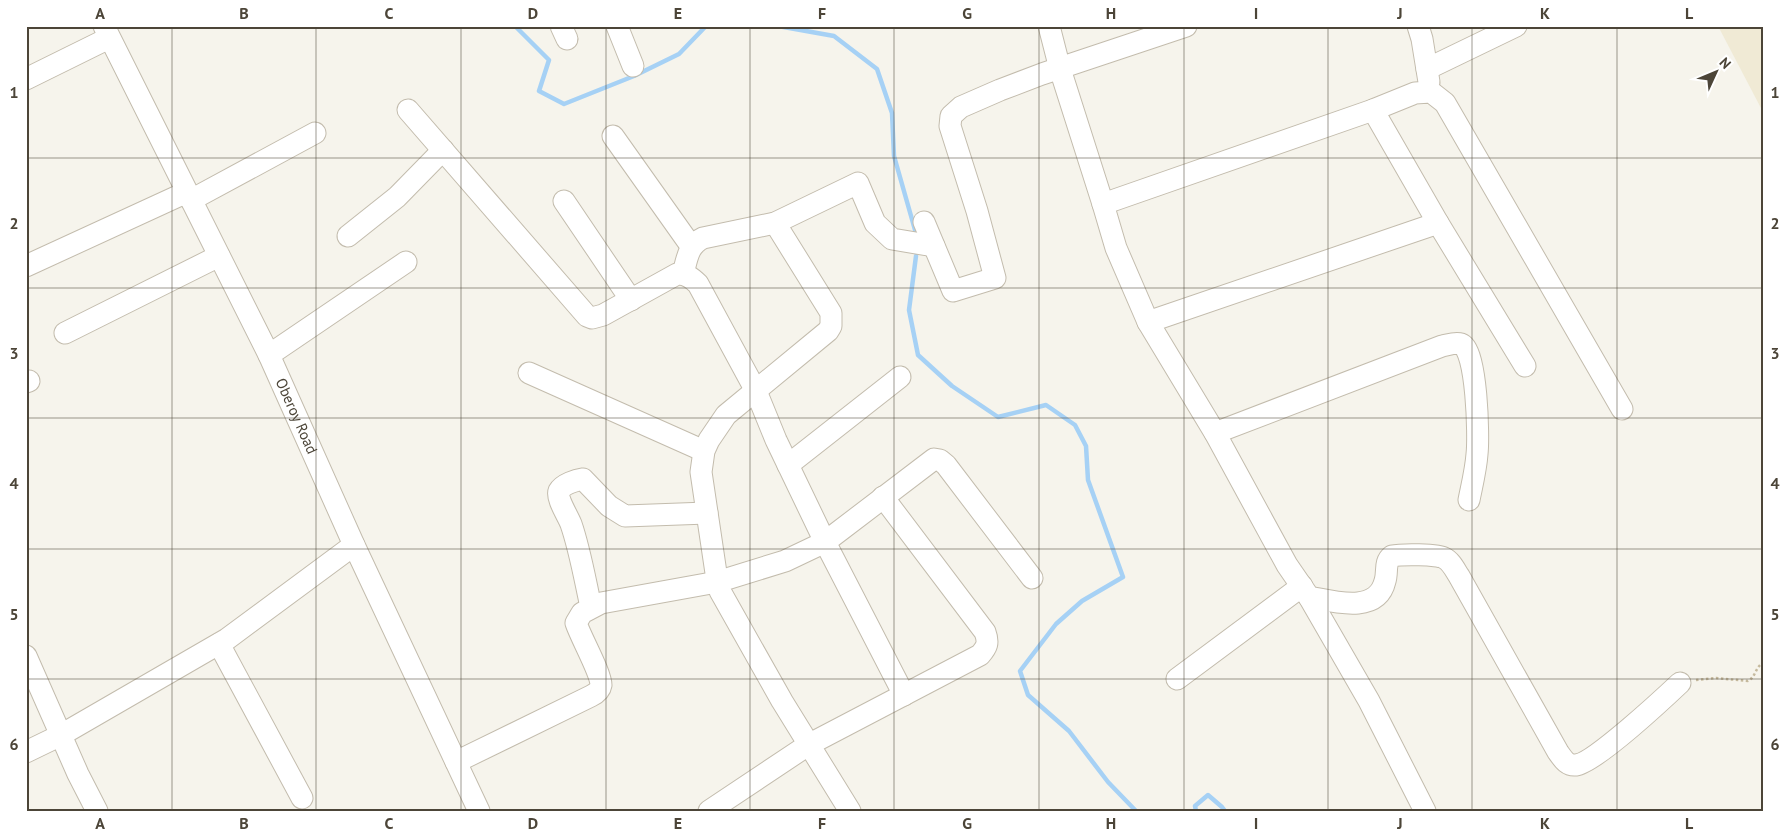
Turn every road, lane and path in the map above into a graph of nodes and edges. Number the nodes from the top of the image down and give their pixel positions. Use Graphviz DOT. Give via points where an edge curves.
graph roads {
  1 [pos="617,26"];
  2 [pos="1048,26"];
  3 [pos="1186,26"];
  4 [pos="1418,26"];
  5 [pos="1516,26"];
  6 [pos="107,32"];
  7 [pos="633,66"];
  8 [pos="1060,69"];
  9 [pos="1427,69"];
  10 [pos="26,79"];
  11 [pos="1431,92"];
  12 [pos="408,110"];
  13 [pos="1373,110"];
  14 [pos="315,133"];
  15 [pos="613,136"];
  16 [pos="443,150"];
  17 [pos="189,196"];
  18 [pos="564,202"];
  19 [pos="1104,204"];
  20 [pos="924,222"];
  21 [pos="775,223"];
  22 [pos="1438,223"];
  23 [pos="348,236"];
  24 [pos="691,246"];
  25 [pos="934,246"];
  26 [pos="219,256"];
  27 [pos="406,262"];
  28 [pos="26,266"];
  29 [pos="682,274"];
  30 [pos="631,300"];
  31 [pos="1148,322"];
  32 [pos="65,333"];
  33 [pos="269,355"];
  34 [pos="1525,366"];
  35 [pos="529,373"];
  36 [pos="900,377"];
  37 [pos="756,391"];
  38 [pos="1622,409"];
  39 [pos="1215,433"];
  40 [pos="704,451"];
  41 [pos="788,465"];
  42 [pos="884,497"];
  43 [pos="1469,500"];
  44 [pos="708,513"];
  45 [pos="825,542"];
  46 [pos="354,545"];
  47 [pos="1032,578"];
  48 [pos="717,582"];
  49 [pos="1305,591"];
  50 [pos="591,608"];
  51 [pos="219,644"];
  52 [pos="26,656"];
  53 [pos="1763,663"];
  54 [pos="1177,679"];
  55 [pos="1680,683"];
  56 [pos="904,695"];
  57 [pos="61,735"];
  58 [pos="808,745"];
  59 [pos="26,752"];
  60 [pos="456,762"];
  61 [pos="302,798"];
  62 [pos="97,811"];
  63 [pos="479,811"];
  64 [pos="709,811"];
  65 [pos="850,811"];
  66 [pos="1425,811"];
  1 -- 7 [label="street"];
  2 -- 8 [label="street"];
  3 -- 8 [label="street"];
  4 -- 9 [label="street"];
  5 -- 9 [label="street"];
  6 -- 10 [label="street"];
  6 -- 17 [label="street, Oberoy Road"];
  8 -- 19 [label="street"];
  8 -- 25 [label="street" via="1000,90 961,107 951,116 950,126 995,278 954,290"];
  9 -- 11 [label="street"];
  11 -- 13 [label="street" via="1415,93"];
  11 -- 38 [label="street" via="1445,103"];
  12 -- 16 [label="street"];
  13 -- 19 [label="street"];
  13 -- 22 [label="street"];
  14 -- 17 [label="street"];
  15 -- 24 [label="street"];
  16 -- 23 [label="street" via="397,197"];
  16 -- 30 [label="street" via="587,316 603,315"];
  17 -- 26 [label="street, Oberoy Road"];
  17 -- 28 [label="street"];
  18 -- 30 [label="street"];
  19 -- 31 [label="street" via="1116,248"];
  20 -- 25 [label="street"];
  21 -- 24 [label="street" via="703,238"];
  21 -- 25 [label="street" via="858,183 875,223 892,239"];
  21 -- 37 [label="street" via="830,313 832,326"];
  22 -- 31 [label="street"];
  22 -- 34 [label="street"];
  24 -- 29 [label="street"];
  26 -- 32 [label="street"];
  26 -- 33 [label="street, Oberoy Road"];
  27 -- 33 [label="street"];
  29 -- 30 [label="street"];
  29 -- 37 [label="street" via="698,284"];
  31 -- 39 [label="street"];
  33 -- 46 [label="street, Oberoy Road"];
  35 -- 40 [label="street"];
  36 -- 41 [label="street"];
  37 -- 40 [label="street" via="726,415"];
  37 -- 41 [label="street"];
  39 -- 43 [label="street" via="1442,346 1461,344 1466,347 1473,371 1478,432 1478,454"];
  39 -- 49 [label="street" via="1287,566"];
  40 -- 44 [label="street" via="702,472"];
  41 -- 45 [label="street"];
  42 -- 45 [label="street"];
  42 -- 47 [label="street" via="934,459 940,460"];
  42 -- 56 [label="street" via="986,632 988,640 980,655"];
  44 -- 48 [label="street"];
  44 -- 50 [label="street" via="626,516 609,506 583,479 563,487 559,497 571,523"];
  45 -- 48 [label="street" via="785,561"];
  45 -- 56 [label="street"];
  46 -- 51 [label="street"];
  46 -- 60 [label="street, Oberoy Road"];
  48 -- 50 [label="street"];
  48 -- 58 [label="street"];
  49 -- 54 [label="street"];
  49 -- 55 [label="street" via="1360,603 1381,591 1387,563 1392,556 1445,558 1453,565 1558,752 1570,764 1582,763 1604,749"];
  49 -- 66 [label="street" via="1369,702"];
  50 -- 60 [label="street" via="576,623 601,685 599,690"];
  51 -- 57 [label="street"];
  51 -- 61 [label="street"];
  52 -- 57 [label="street"];
  53 -- 55 [label="path" via="1748,680 1708,678"];
  56 -- 58 [label="street"];
  57 -- 59 [label="street"];
  57 -- 62 [label="street"];
  58 -- 64 [label="street"];
  58 -- 65 [label="street"];
  60 -- 63 [label="street, Oberoy Road"];
}
